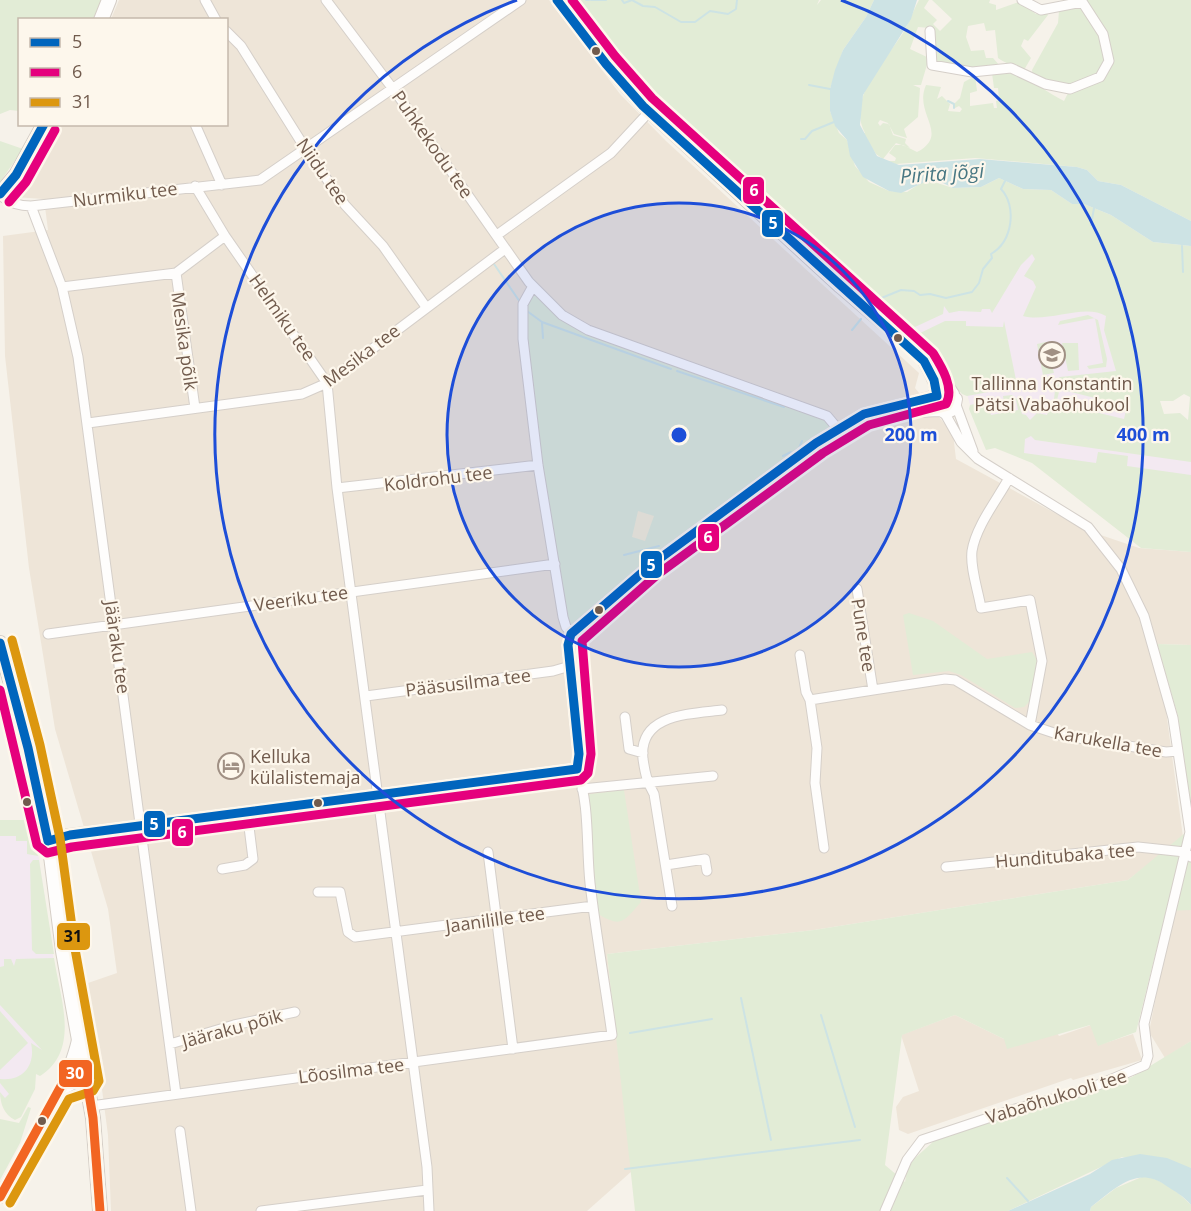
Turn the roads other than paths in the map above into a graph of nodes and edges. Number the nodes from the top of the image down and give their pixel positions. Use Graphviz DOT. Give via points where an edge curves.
graph roads {
  1 [pos="109,0"];
  2 [pos="205,0"];
  3 [pos="326,0"];
  4 [pos="521,0"];
  5 [pos="557,0"];
  6 [pos="1022,0"];
  7 [pos="1082,1"];
  8 [pos="102,18"];
  9 [pos="215,18"];
  10 [pos="930,31"];
  11 [pos="228,33"];
  12 [pos="393,88"];
  13 [pos="649,112"];
  14 [pos="43,126"];
  15 [pos="196,126"];
  16 [pos="305,148"];
  17 [pos="222,184"];
  18 [pos="195,186"];
  19 [pos="0,194"];
  20 [pos="31,206"];
  21 [pos="496,235"];
  22 [pos="225,236"];
  23 [pos="505,249"];
  24 [pos="176,273"];
  25 [pos="533,286"];
  26 [pos="62,287"];
  27 [pos="426,307"];
  28 [pos="924,361"];
  29 [pos="327,383"];
  30 [pos="937,396"];
  31 [pos="955,399"];
  32 [pos="195,408"];
  33 [pos="942,411"];
  34 [pos="850,422"];
  35 [pos="88,423"];
  36 [pos="838,429"];
  37 [pos="974,454"];
  38 [pos="538,465"];
  39 [pos="1008,478"];
  40 [pos="337,488"];
  41 [pos="555,564"];
  42 [pos="857,589"];
  43 [pos="351,591"];
  44 [pos="116,624"];
  45 [pos="572,633"];
  46 [pos="48,634"];
  47 [pos="0,643"];
  48 [pos="800,655"];
  49 [pos="570,666"];
  50 [pos="873,690"];
  51 [pos="366,696"];
  52 [pos="810,700"];
  53 [pos="722,710"];
  54 [pos="625,717"];
  55 [pos="1030,725"];
  56 [pos="1178,751"];
  57 [pos="643,753"];
  58 [pos="577,769"];
  59 [pos="713,776"];
  60 [pos="646,782"];
  61 [pos="582,789"];
  62 [pos="379,793"];
  63 [pos="247,811"];
  64 [pos="142,825"];
  65 [pos="46,844"];
  66 [pos="824,848"];
  67 [pos="488,852"];
  68 [pos="1188,854"];
  69 [pos="666,865"];
  70 [pos="946,867"];
  71 [pos="222,869"];
  72 [pos="707,871"];
  73 [pos="318,892"];
  74 [pos="593,906"];
  75 [pos="672,906"];
  76 [pos="496,919"];
  77 [pos="397,932"];
  78 [pos="294,1012"];
  79 [pos="79,1036"];
  80 [pos="170,1044"];
  81 [pos="513,1049"];
  82 [pos="413,1062"];
  83 [pos="66,1077"];
  84 [pos="87,1079"];
  85 [pos="60,1090"];
  86 [pos="176,1094"];
  87 [pos="91,1106"];
  88 [pos="180,1131"];
  89 [pos="427,1190"];
  90 [pos="0,1197"];
  91 [pos="309,1208"];
  92 [pos="100,1211"];
  93 [pos="191,1211"];
  94 [pos="261,1211"];
  95 [pos="429,1211"];
  96 [pos="885,1211"];
  1 -- 8 [label="main road"];
  2 -- 9 [label="street"];
  3 -- 12 [label="street, Puhkekodu tee"];
  4 -- 12 [label="street, Nurmiku tee"];
  5 -- 13 [label="street" via="617,78"];
  6 -- 7 [label="street" via="1041,10"];
  7 -- 10 [label="street" via="1103,34 1109,61 1100,77 1073,88 1045,84 1011,68 972,72 932,65"];
  11 -- 16 [label="street, Niidu tee" via="241,46"];
  12 -- 16 [label="street, Nurmiku tee"];
  12 -- 21 [label="street, Puhkekodu tee"];
  13 -- 21 [label="street" via="611,153"];
  13 -- 28 [label="street"];
  14 -- 19 [label="main road" via="16,175"];
  15 -- 17 [label="street"];
  16 -- 17 [label="street, Nurmiku tee" via="260,180"];
  16 -- 27 [label="street, Niidu tee"];
  17 -- 18 [label="street, Nurmiku tee"];
  18 -- 20 [label="street, Nurmiku tee"];
  18 -- 22 [label="street, Helmiku tee"];
  19 -- 20 [label="street, Nurmiku tee" via="6,200"];
  20 -- 26 [label="street, Jääraku tee"];
  21 -- 23 [label="street, Puhkekodu tee"];
  22 -- 24 [label="street"];
  22 -- 29 [label="street, Helmiku tee"];
  23 -- 25 [label="street, Puhkekodu tee"];
  23 -- 27 [label="street, Mesika tee"];
  24 -- 26 [label="street"];
  24 -- 32 [label="street, Mesika põik"];
  25 -- 36 [label="street, Puhkekodu tee" via="562,315 580,326 823,414"];
  25 -- 38 [label="street" via="525,300 522,324"];
  26 -- 35 [label="street, Jääraku tee"];
  27 -- 29 [label="street, Mesika tee"];
  28 -- 30 [label="street"];
  28 -- 31 [label="street" via="940,373"];
  29 -- 32 [label="street, Mesika tee" via="302,394"];
  29 -- 40 [label="street, Helmiku tee"];
  30 -- 31 [label="street" via="946,391"];
  30 -- 33 [label="street" via="936,405"];
  30 -- 34 [label="street" via="871,411"];
  31 -- 33 [label="street" via="952,411"];
  31 -- 37 [label="street"];
  32 -- 35 [label="street, Mesika tee"];
  33 -- 34 [label="street" via="896,412"];
  33 -- 37 [label="street, Vabaõhukooli tee" via="961,442"];
  34 -- 36 [label="street"];
  35 -- 44 [label="street, Jääraku tee"];
  36 -- 45 [label="street" via="651,565"];
  37 -- 39 [label="street, Vabaõhukooli tee"];
  38 -- 40 [label="street, Koldrohu tee"];
  38 -- 41 [label="street"];
  39 -- 55 [label="street" via="979,532 972,551 973,565 981,608 1030,600 1042,661"];
  39 -- 56 [label="street, Vabaõhukooli tee" via="1088,527 1121,569 1134,591 1153,643"];
  40 -- 43 [label="street, Helmiku tee"];
  41 -- 43 [label="street, Veeriku tee"];
  41 -- 45 [label="street" via="564,621"];
  42 -- 50 [label="street, Pune tee"];
  43 -- 44 [label="street, Veeriku tee"];
  43 -- 51 [label="street, Helmiku tee"];
  44 -- 46 [label="street, Veeriku tee"];
  44 -- 64 [label="street, Jääraku tee"];
  45 -- 49 [label="street" via="568,642"];
  47 -- 65 [label="main road"];
  48 -- 52 [label="street"];
  49 -- 51 [label="street, Pääsusilma tee"];
  49 -- 58 [label="street" via="579,754"];
  50 -- 52 [label="street, Pune tee"];
  50 -- 55 [label="street, Karukella tee" via="955,680"];
  51 -- 62 [label="street, Helmiku tee"];
  52 -- 66 [label="street"];
  53 -- 57 [label="street" via="677,715 655,725 646,733"];
  54 -- 57 [label="street" via="629,749"];
  55 -- 56 [label="street, Karukella tee" via="1060,735 1166,753"];
  56 -- 68 [label="street, Vabaõhukooli tee" via="1189,823"];
  57 -- 60 [label="street"];
  58 -- 61 [label="street"];
  58 -- 62 [label="street"];
  59 -- 60 [label="street"];
  60 -- 61 [label="street"];
  60 -- 69 [label="street" via="654,794"];
  61 -- 74 [label="street"];
  62 -- 63 [label="street"];
  62 -- 77 [label="street, Helmiku tee"];
  63 -- 64 [label="street"];
  63 -- 71 [label="street" via="253,859 245,865"];
  64 -- 65 [label="street" via="70,835"];
  64 -- 80 [label="street, Jääraku tee"];
  65 -- 79 [label="main road"];
  67 -- 76 [label="street"];
  68 -- 70 [label="street, Hunditubaka tee" via="1138,847"];
  68 -- 96 [label="street, Vabaõhukooli tee" via="1143,1024 1148,1056 1145,1065 1086,1090 1015,1108 922,1140 907,1160"];
  69 -- 72 [label="street" via="705,859"];
  69 -- 75 [label="street"];
  73 -- 77 [label="street, Jaanilille tee" via="340,892 351,936"];
  74 -- 76 [label="street, Jaanilille tee"];
  74 -- 81 [label="street, Lõosilma tee" via="612,1035"];
  76 -- 77 [label="street, Jaanilille tee"];
  76 -- 81 [label="street"];
  77 -- 82 [label="street, Helmiku tee"];
  78 -- 80 [label="street, Jääraku põik" via="234,1024"];
  79 -- 83 [label="street"];
  79 -- 84 [label="main road"];
  80 -- 86 [label="street, Jääraku tee"];
  81 -- 82 [label="street, Lõosilma tee"];
  82 -- 86 [label="street, Lõosilma tee"];
  82 -- 89 [label="street, Helmiku tee"];
  83 -- 84 [label="street" via="77,1073"];
  83 -- 85 [label="street"];
  84 -- 85 [label="street"];
  84 -- 87 [label="main road"];
  85 -- 90 [label="street"];
  86 -- 87 [label="street, Lõosilma tee"];
  87 -- 92 [label="main road"];
  88 -- 93 [label="street"];
  89 -- 91 [label="street"];
  89 -- 95 [label="street, Helmiku tee"];
  91 -- 94 [label="street"];
}
